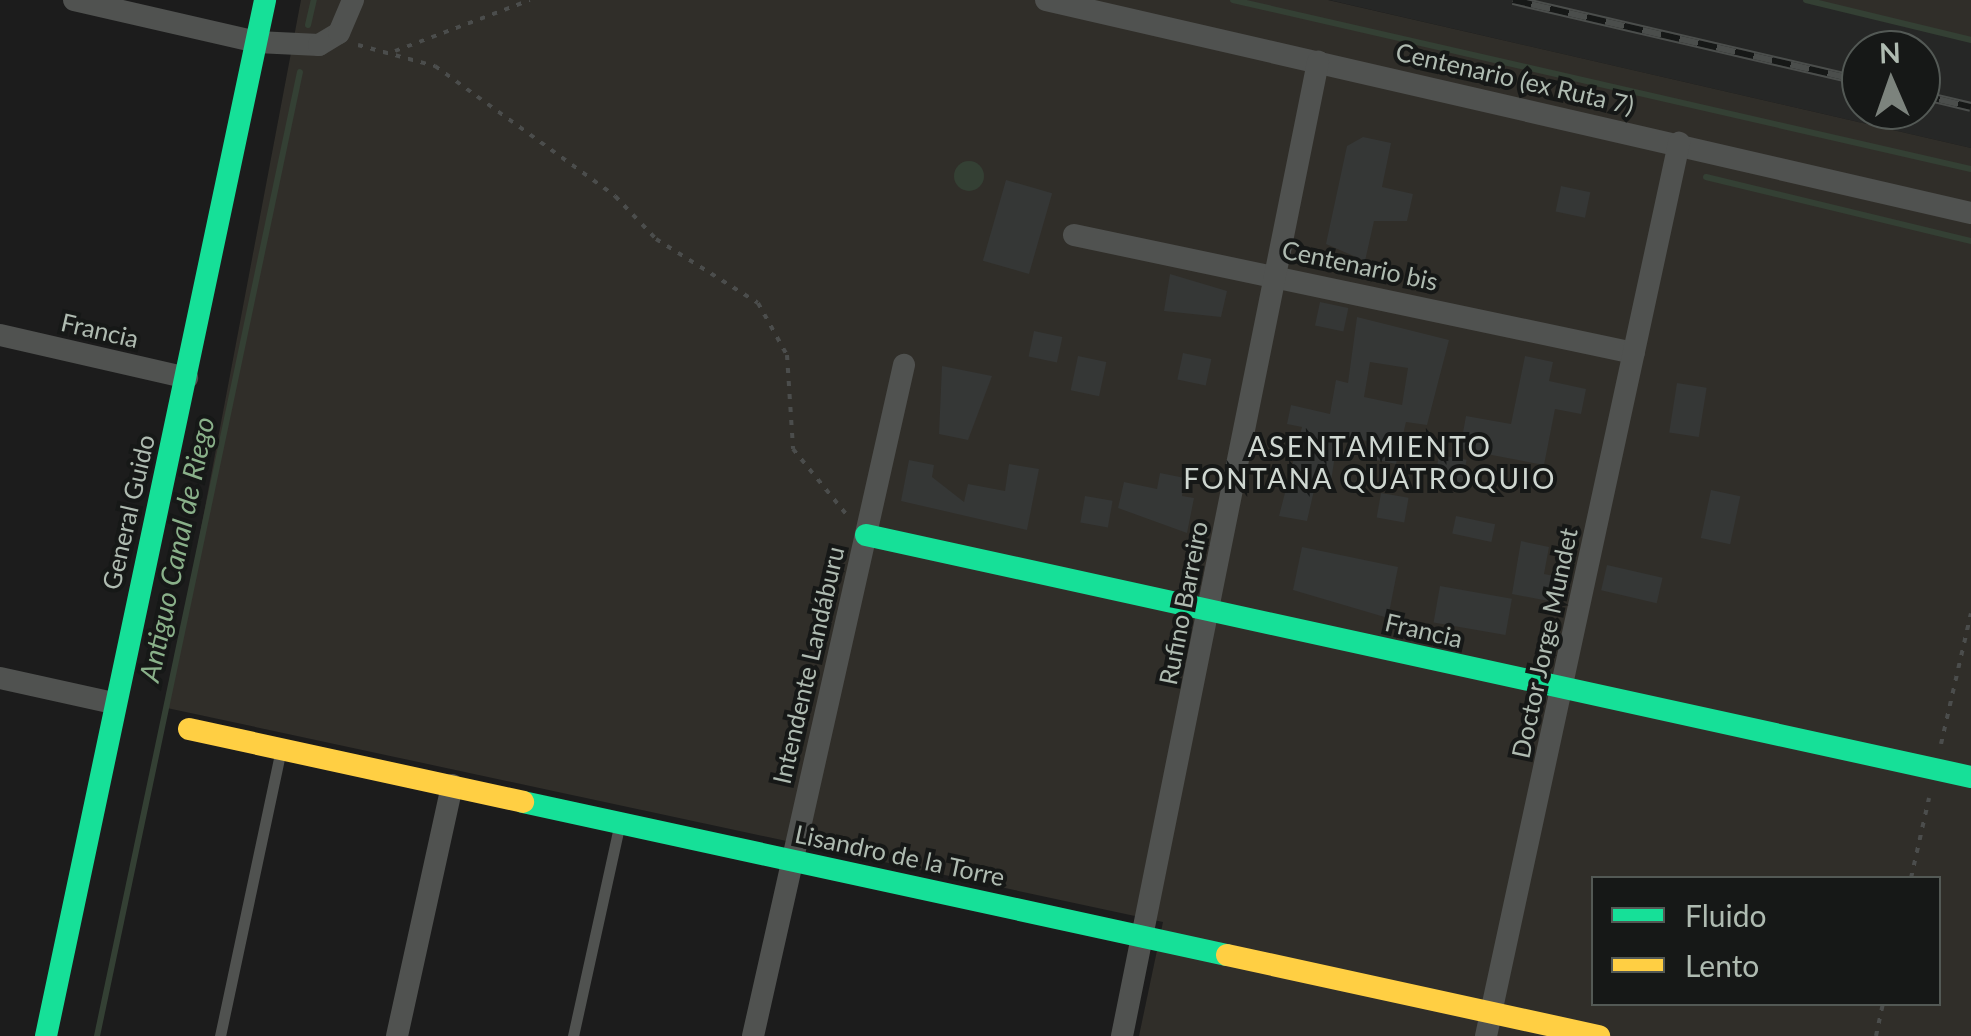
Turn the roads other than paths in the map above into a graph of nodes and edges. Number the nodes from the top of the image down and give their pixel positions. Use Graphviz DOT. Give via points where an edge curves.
graph roads {
  1 [pos="74,0"];
  2 [pos="265,0"];
  3 [pos="353,0"];
  4 [pos="1046,0"];
  5 [pos="256,42"];
  6 [pos="1318,62"];
  7 [pos="1679,143"];
  8 [pos="1971,213"];
  9 [pos="1074,234"];
  10 [pos="1277,275"];
  11 [pos="0,335"];
  12 [pos="1634,354"];
  13 [pos="904,365"];
  14 [pos="187,378"];
  15 [pos="866,535"];
  16 [pos="1210,610"];
  17 [pos="0,678"];
  18 [pos="1563,689"];
  19 [pos="112,702"];
  20 [pos="189,729"];
  21 [pos="281,749"];
  22 [pos="1971,777"];
  23 [pos="452,785"];
  24 [pos="620,822"];
  25 [pos="793,860"];
  26 [pos="1142,936"];
  27 [pos="1491,1012"];
  28 [pos="46,1036"];
  29 [pos="220,1036"];
  30 [pos="398,1036"];
  31 [pos="573,1036"];
  32 [pos="753,1036"];
  33 [pos="1122,1036"];
  34 [pos="1486,1036"];
  35 [pos="1599,1036"];
  1 -- 5 [label="street"];
  2 -- 5 [label="street, General Guido"];
  3 -- 5 [label="street" via="328,41"];
  4 -- 6 [label="street, Centenario (ex Ruta 7)"];
  5 -- 14 [label="street, General Guido"];
  6 -- 7 [label="street, Centenario (ex Ruta 7)"];
  6 -- 10 [label="street, Rufino Barreiro"];
  7 -- 8 [label="street, Centenario (ex Ruta 7)"];
  7 -- 12 [label="street, Doctor Jorge Mundet"];
  9 -- 10 [label="street, Centenario bis"];
  10 -- 12 [label="street, Centenario bis"];
  10 -- 16 [label="street, Rufino Barreiro"];
  11 -- 14 [label="street, Francia"];
  12 -- 18 [label="street, Doctor Jorge Mundet"];
  13 -- 15 [label="street, Intendente Landáburu"];
  14 -- 19 [label="street, General Guido"];
  15 -- 16 [label="street, Francia"];
  15 -- 25 [label="street, Intendente Landáburu"];
  16 -- 18 [label="street, Francia"];
  16 -- 26 [label="street, Rufino Barreiro"];
  17 -- 19 [label="street"];
  18 -- 22 [label="street, Francia"];
  18 -- 27 [label="street, Doctor Jorge Mundet"];
  19 -- 28 [label="street, General Guido"];
  20 -- 21 [label="street, Lisandro de la Torre"];
  21 -- 23 [label="street, Lisandro de la Torre"];
  21 -- 29 [label="lane"];
  23 -- 24 [label="street, Lisandro de la Torre"];
  23 -- 30 [label="street"];
  24 -- 25 [label="street, Lisandro de la Torre"];
  24 -- 31 [label="lane"];
  25 -- 26 [label="street, Lisandro de la Torre"];
  25 -- 32 [label="street, Intendente Landáburu"];
  26 -- 27 [label="street, Lisandro de la Torre"];
  26 -- 33 [label="street, Rufino Barreiro"];
  27 -- 34 [label="street, Doctor Jorge Mundet"];
  27 -- 35 [label="street, Lisandro de la Torre"];
}
